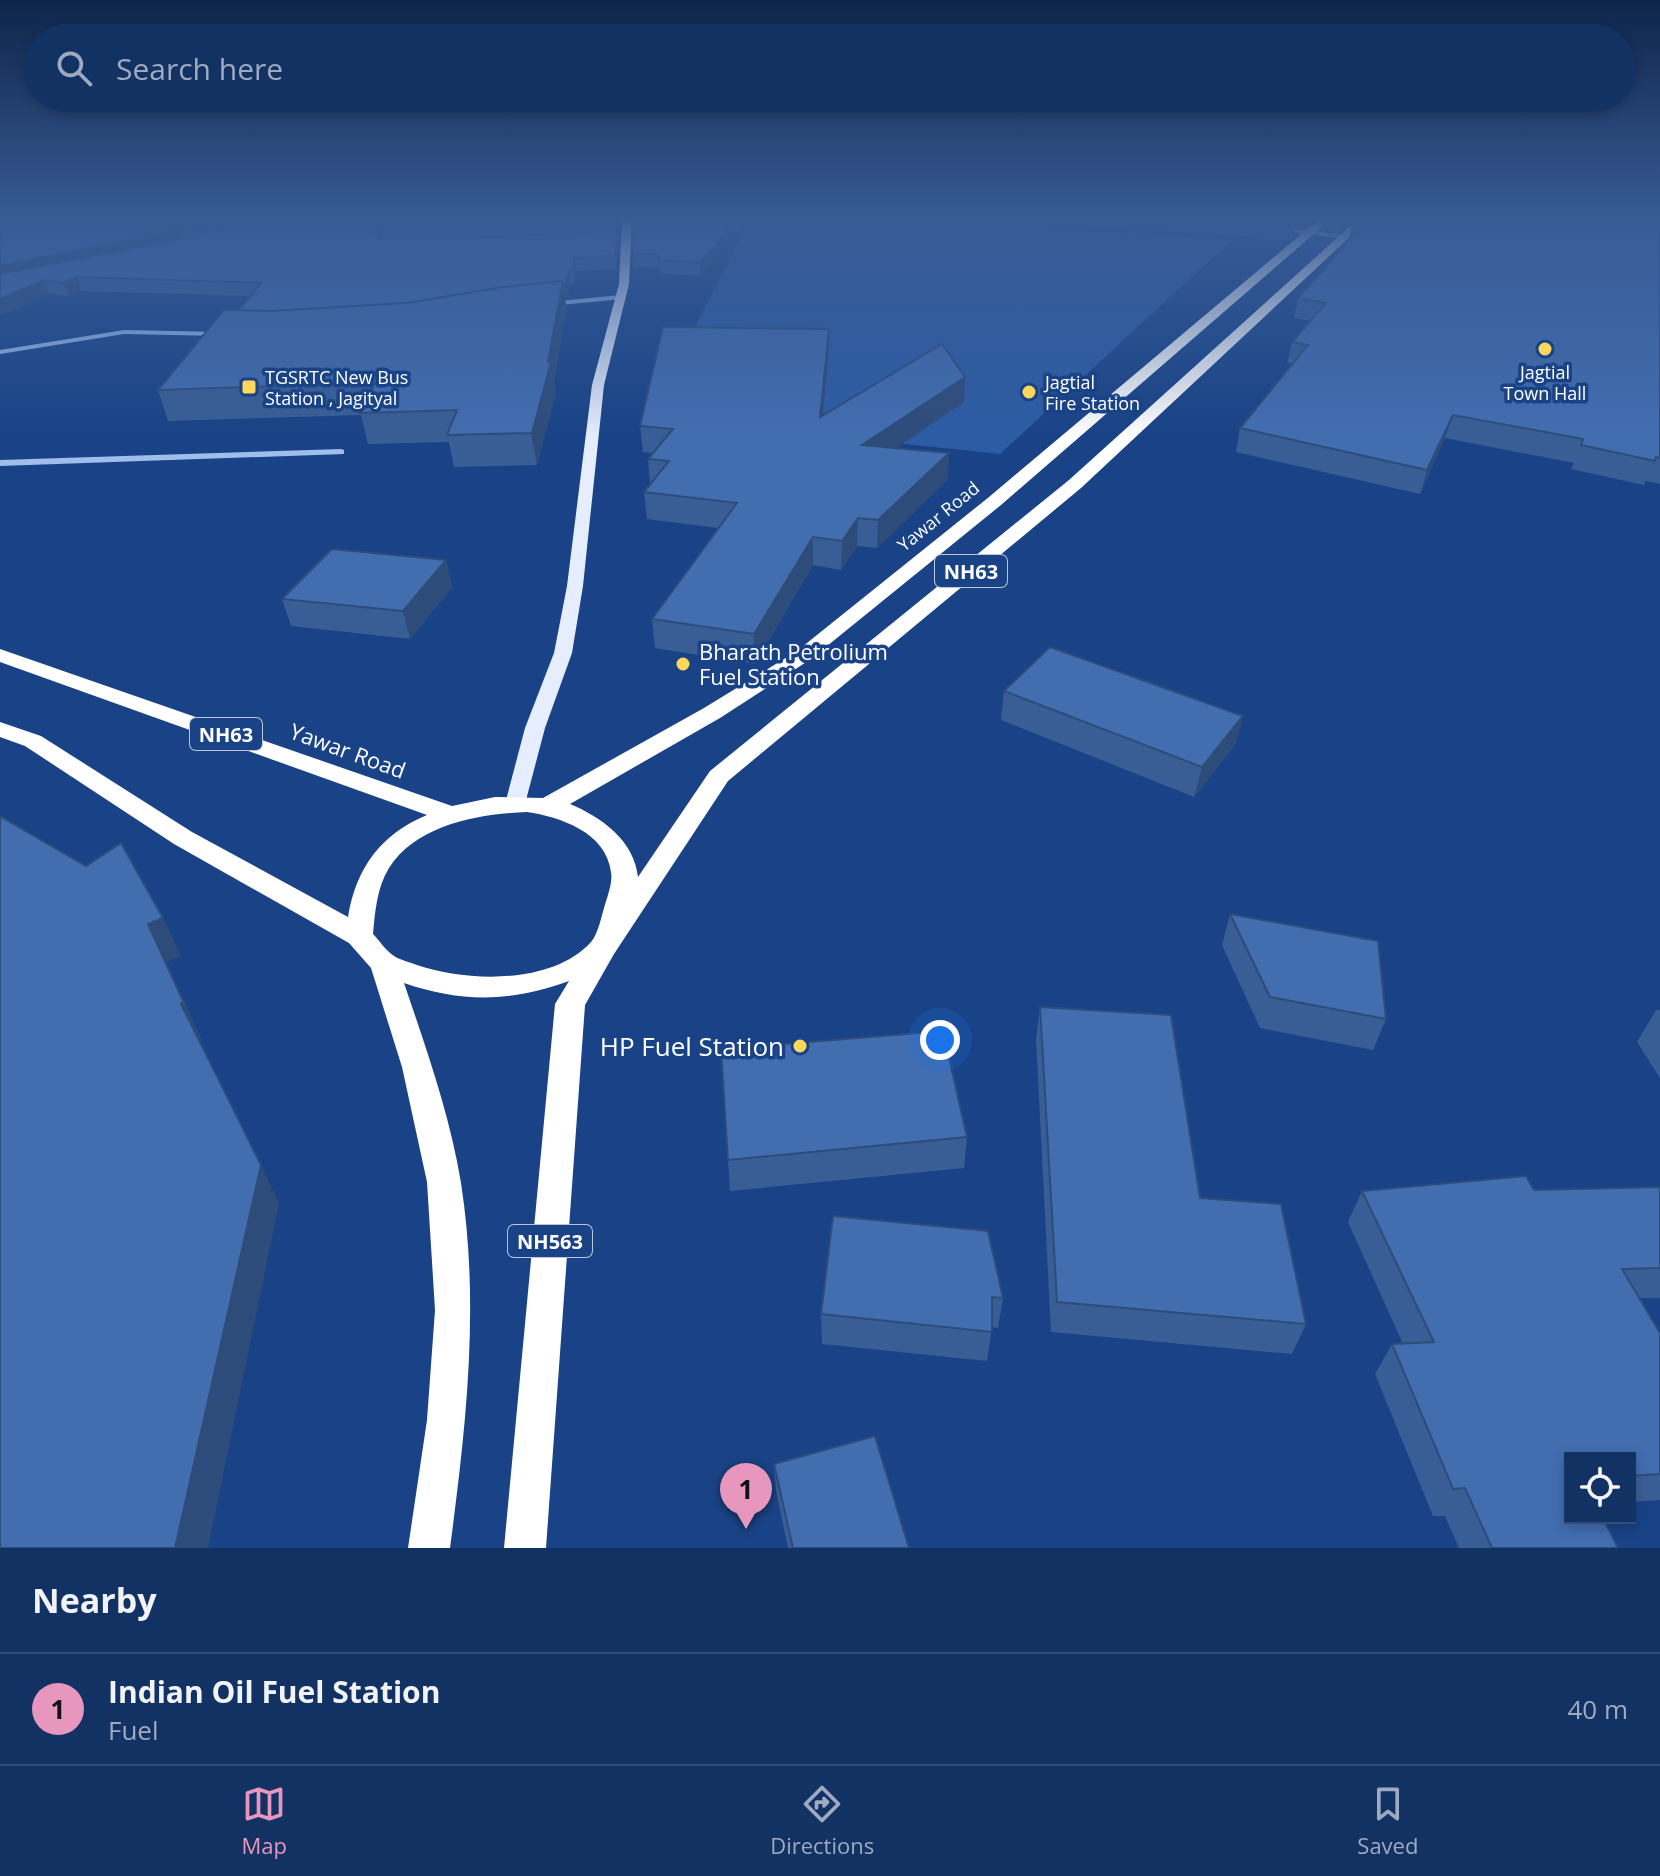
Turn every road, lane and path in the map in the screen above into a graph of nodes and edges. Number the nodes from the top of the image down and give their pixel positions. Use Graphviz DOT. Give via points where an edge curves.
graph roads {
  1 [pos="620,292"];
  2 [pos="1239,292"];
  3 [pos="1285,292"];
  4 [pos="620,297"];
  5 [pos="536,306"];
  6 [pos="233,334"];
  7 [pos="0,352"];
  8 [pos="341,452"];
  9 [pos="0,463"];
  10 [pos="0,655"];
  11 [pos="0,729"];
  12 [pos="515,804"];
  13 [pos="550,805"];
  14 [pos="451,815"];
  15 [pos="359,936"];
  16 [pos="607,944"];
  17 [pos="384,964"];
  18 [pos="429,1548"];
  19 [pos="525,1548"];
  1 -- 4 [label="main road"];
  2 -- 13 [label="highway, Yawar Road / NH63" via="804,655"];
  3 -- 16 [label="highway, NH63" via="1075,484 719,776"];
  4 -- 5 [label="street"];
  4 -- 12 [label="main road" via="598,385 563,653"];
  6 -- 7 [label="street" via="124,332"];
  8 -- 9 [label="street"];
  10 -- 14 [label="highway, Yawar Road / NH63"];
  11 -- 15 [label="highway" via="33,741 183,838"];
  12 -- 13 [label="highway, NH563"];
  12 -- 14 [label="highway, NH563"];
  13 -- 16 [label="highway, NH563" via="595,823 617,852 625,876"];
  14 -- 15 [label="highway, NH563" via="412,831 382,858 365,894"];
  15 -- 17 [label="highway"];
  16 -- 17 [label="highway, NH63" via="577,967 530,984 481,989 437,983"];
  16 -- 19 [label="highway, NH563" via="570,1004"];
  17 -- 18 [label="highway" via="417,1067 444,1182 453,1310 447,1420"];
}
